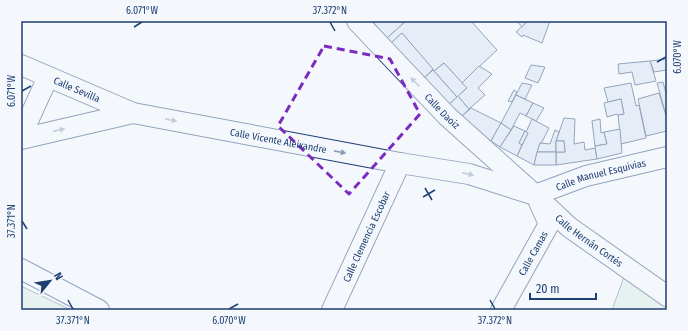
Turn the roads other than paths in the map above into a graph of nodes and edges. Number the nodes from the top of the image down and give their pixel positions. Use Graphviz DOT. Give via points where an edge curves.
graph roads {
  1 [pos="357,21"];
  2 [pos="21,64"];
  3 [pos="48,77"];
  4 [pos="133,113"];
  5 [pos="21,136"];
  6 [pos="21,139"];
  7 [pos="667,157"];
  8 [pos="400,163"];
  9 [pos="535,195"];
  10 [pos="21,269"];
  11 [pos="667,296"];
  12 [pos="100,310"];
  13 [pos="332,310"];
  14 [pos="501,310"];
  9 -- 1 [label="street, Calle Daoiz, one-way" via="447,116"];
  2 -- 3 [label="street, Calle Sevilla"];
  3 -- 4 [label="street, Calle Sevilla"];
  3 -- 5 [label="street"];
  6 -- 4 [label="street, Calle Vicente Aleixandre, one-way"];
  4 -- 8 [label="street, Calle Vicente Aleixandre, one-way"];
  7 -- 9 [label="street, Calle Manuel Esquivias" via="586,176"];
  8 -- 9 [label="street, Calle Vicente Aleixandre, one-way" via="469,174"];
  8 -- 13 [label="street, Calle Clemencia Escobar"];
  9 -- 11 [label="street, Calle Hernán Cortés" via="569,227"];
  9 -- 14 [label="street, Calle Camas" via="549,224"];
  10 -- 12 [label="street"];
}
